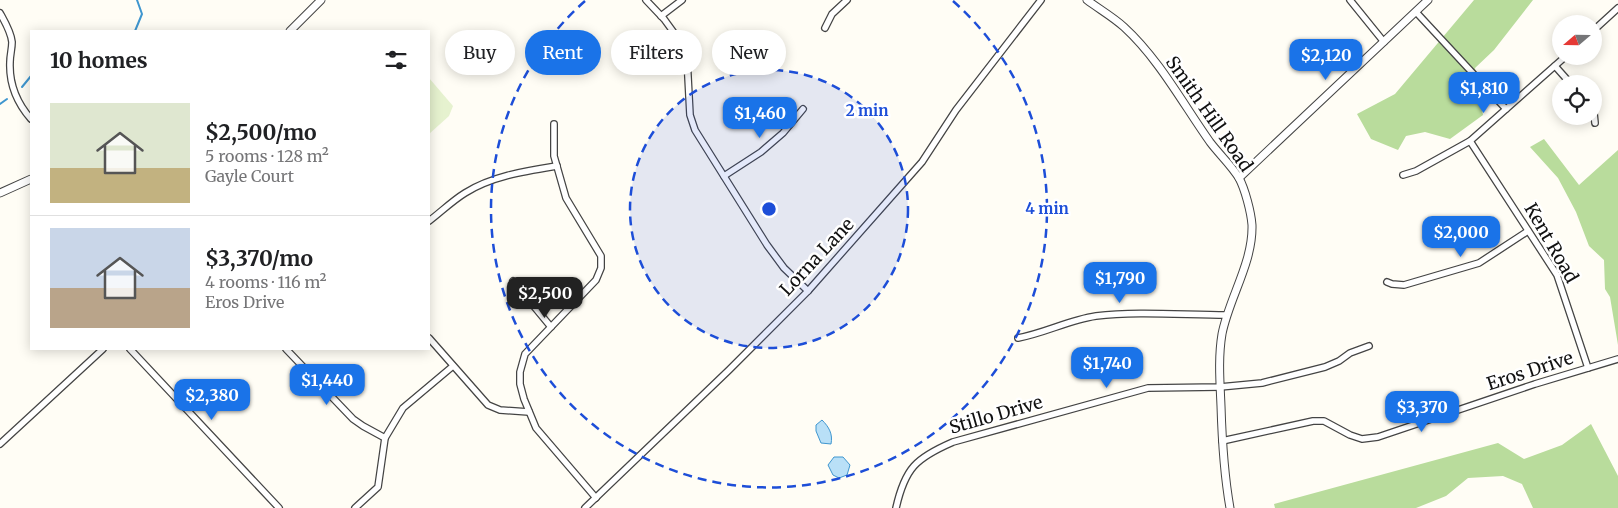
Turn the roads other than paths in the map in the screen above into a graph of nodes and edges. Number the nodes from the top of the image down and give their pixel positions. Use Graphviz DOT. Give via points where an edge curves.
graph roads {
  1 [pos="321,0"];
  2 [pos="646,0"];
  3 [pos="682,0"];
  4 [pos="847,0"];
  5 [pos="1041,0"];
  6 [pos="1088,0"];
  7 [pos="1350,0"];
  8 [pos="1428,0"];
  9 [pos="1618,8"];
  10 [pos="1416,12"];
  11 [pos="0,13"];
  12 [pos="661,16"];
  13 [pos="1602,23"];
  14 [pos="825,28"];
  15 [pos="291,30"];
  16 [pos="1384,42"];
  17 [pos="1555,66"];
  18 [pos="1563,75"];
  19 [pos="803,109"];
  20 [pos="1506,109"];
  21 [pos="30,117"];
  22 [pos="554,124"];
  23 [pos="1470,141"];
  24 [pos="557,166"];
  25 [pos="1403,174"];
  26 [pos="724,176"];
  27 [pos="1239,178"];
  28 [pos="30,179"];
  29 [pos="0,193"];
  30 [pos="430,221"];
  31 [pos="1528,231"];
  32 [pos="513,281"];
  33 [pos="1387,282"];
  34 [pos="808,291"];
  35 [pos="1226,315"];
  36 [pos="551,327"];
  37 [pos="1018,338"];
  38 [pos="430,339"];
  39 [pos="1369,346"];
  40 [pos="102,350"];
  41 [pos="131,350"];
  42 [pos="287,350"];
  43 [pos="1618,358"];
  44 [pos="453,366"];
  45 [pos="1588,368"];
  46 [pos="1220,387"];
  47 [pos="529,412"];
  48 [pos="385,438"];
  49 [pos="1222,441"];
  50 [pos="0,444"];
  51 [pos="596,498"];
  52 [pos="279,508"];
  53 [pos="355,508"];
  54 [pos="585,508"];
  55 [pos="896,508"];
  56 [pos="1230,508"];
  1 -- 15 [label="street"];
  2 -- 12 [label="street"];
  3 -- 12 [label="street"];
  4 -- 14 [label="street" via="832,14"];
  5 -- 34 [label="street, Lorna Lane" via="956,110 922,162"];
  6 -- 27 [label="street, Smith Hill Road" via="1141,46"];
  7 -- 16 [label="street"];
  8 -- 10 [label="street"];
  9 -- 13 [label="street"];
  10 -- 16 [label="street"];
  10 -- 20 [label="street"];
  11 -- 21 [label="street" via="12,43 10,64 15,94"];
  12 -- 26 [label="street" via="680,41 687,58 690,115 695,130"];
  16 -- 27 [label="street"];
  17 -- 18 [label="street"];
  17 -- 20 [label="street"];
  19 -- 26 [label="street" via="768,146"];
  20 -- 23 [label="street"];
  22 -- 24 [label="street"];
  23 -- 25 [label="street" via="1416,171"];
  23 -- 31 [label="street, Kent Road"];
  24 -- 30 [label="street" via="482,184 464,193"];
  24 -- 36 [label="street" via="566,198 602,256 596,280"];
  26 -- 34 [label="street" via="767,245 784,268"];
  27 -- 35 [label="street, Smith Hill Road" via="1252,225 1243,269"];
  28 -- 29 [label="street"];
  31 -- 33 [label="street" via="1479,263 1404,285"];
  31 -- 45 [label="street, Kent Road" via="1557,275"];
  32 -- 36 [label="street"];
  34 -- 51 [label="street, Lorna Lane"];
  35 -- 37 [label="street" via="1096,316"];
  35 -- 46 [label="street, Smith Hill Road"];
  36 -- 47 [label="street" via="525,354 520,372 520,384"];
  38 -- 44 [label="street"];
  39 -- 46 [label="street, Stillo Drive" via="1325,367 1262,383"];
  40 -- 50 [label="street"];
  41 -- 52 [label="street"];
  42 -- 48 [label="street" via="354,419"];
  43 -- 45 [label="street, Eros Drive"];
  44 -- 47 [label="street" via="488,405 500,410"];
  44 -- 48 [label="street" via="404,408"];
  45 -- 49 [label="street, Eros Drive" via="1378,437 1362,439 1324,421 1313,421"];
  46 -- 49 [label="street, Smith Hill Road"];
  46 -- 55 [label="street, Stillo Drive" via="1148,388 953,442 930,451 915,464 901,488"];
  47 -- 51 [label="street" via="536,428"];
  48 -- 53 [label="street" via="378,486"];
  49 -- 56 [label="street, Smith Hill Road"];
  51 -- 54 [label="street, Lorna Lane"];
}
